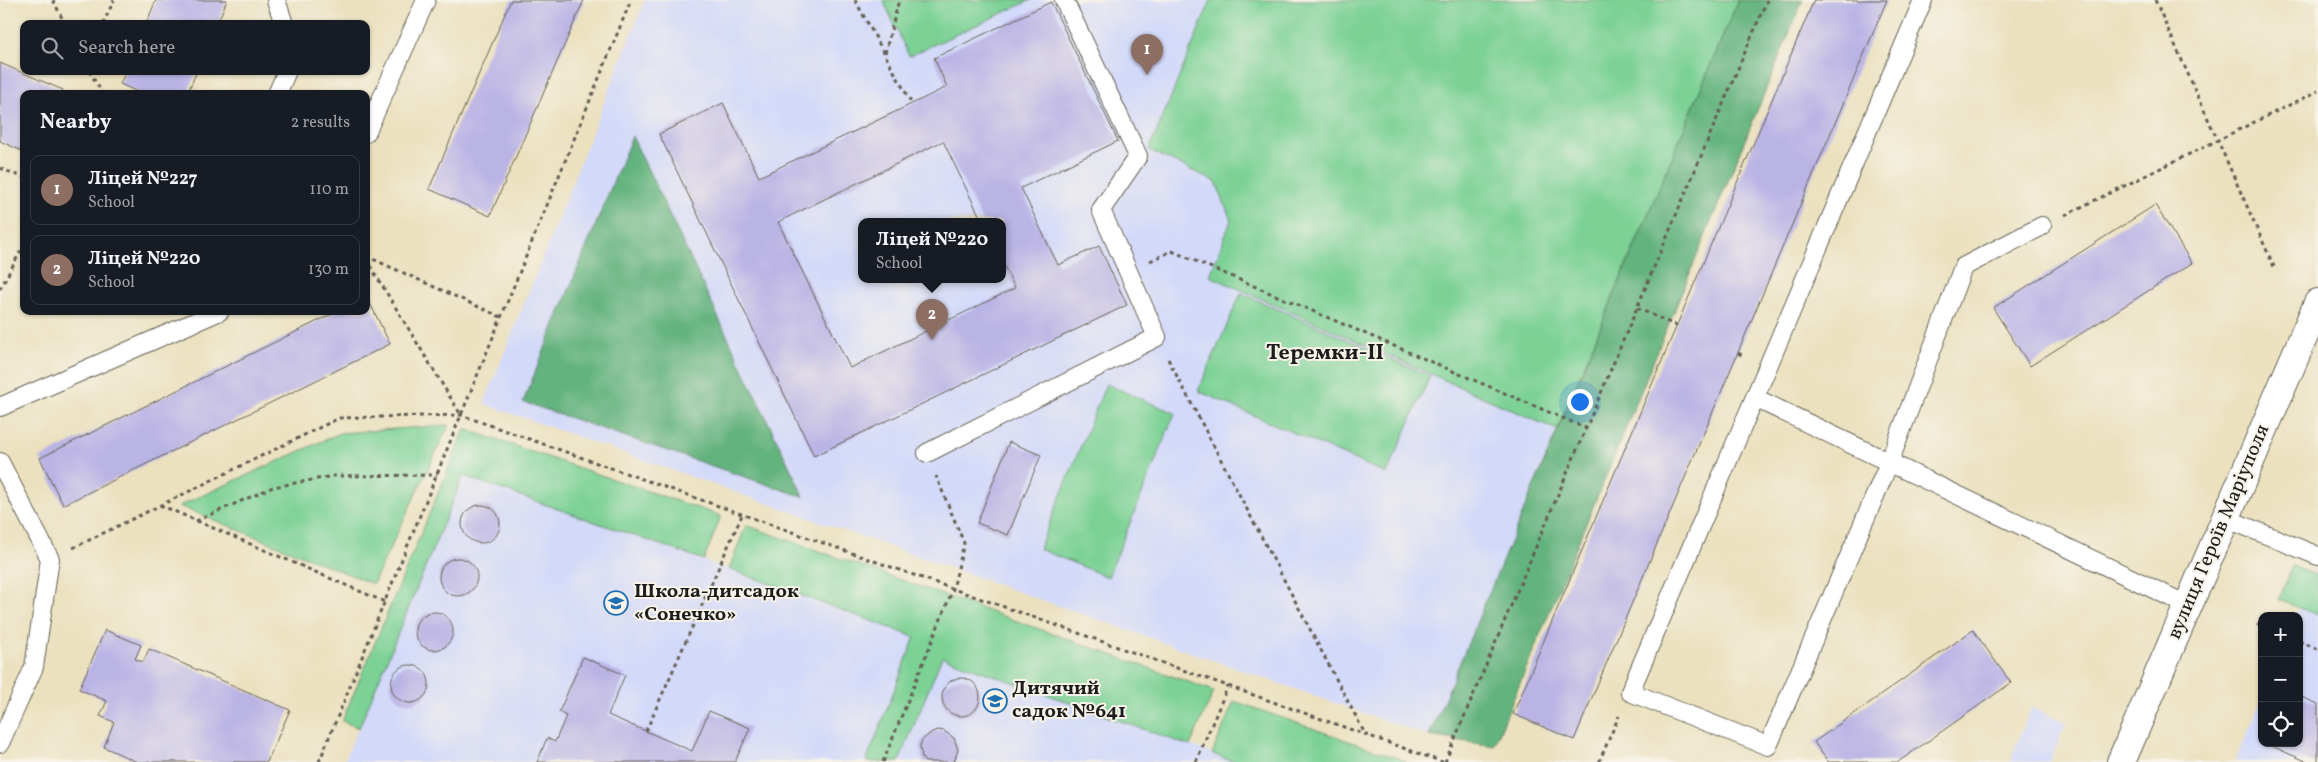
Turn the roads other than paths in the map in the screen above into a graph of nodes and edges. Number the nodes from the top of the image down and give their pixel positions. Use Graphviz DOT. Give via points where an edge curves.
graph roads {
  1 [pos="276,0"];
  2 [pos="426,0"];
  3 [pos="1064,0"];
  4 [pos="1923,0"];
  5 [pos="283,20"];
  6 [pos="284,75"];
  7 [pos="279,90"];
  8 [pos="370,124"];
  9 [pos="2042,226"];
  10 [pos="2318,303"];
  11 [pos="211,315"];
  12 [pos="1755,398"];
  13 [pos="0,407"];
  14 [pos="927,453"];
  15 [pos="0,462"];
  16 [pos="1889,462"];
  17 [pos="2225,518"];
  18 [pos="2318,556"];
  19 [pos="2187,605"];
  20 [pos="0,743"];
  21 [pos="2121,762"];
  1 -- 5 [label="lane"];
  2 -- 8 [label="lane"];
  3 -- 14 [label="lane" via="1138,156 1101,210 1157,337"];
  4 -- 12 [label="lane"];
  6 -- 7 [label="lane"];
  9 -- 16 [label="lane" via="1963,267"];
  10 -- 17 [label="street, вулиця Героїв Маріуполя"];
  11 -- 13 [label="lane"];
  12 -- 16 [label="lane"];
  12 -- 16 [label="lane" via="1630,692 1768,746"];
  15 -- 20 [label="lane" via="50,559 34,667"];
  16 -- 19 [label="lane"];
  17 -- 18 [label="lane"];
  17 -- 19 [label="street, вулиця Героїв Маріуполя"];
  19 -- 21 [label="street, вулиця Героїв Маріуполя"];
}
